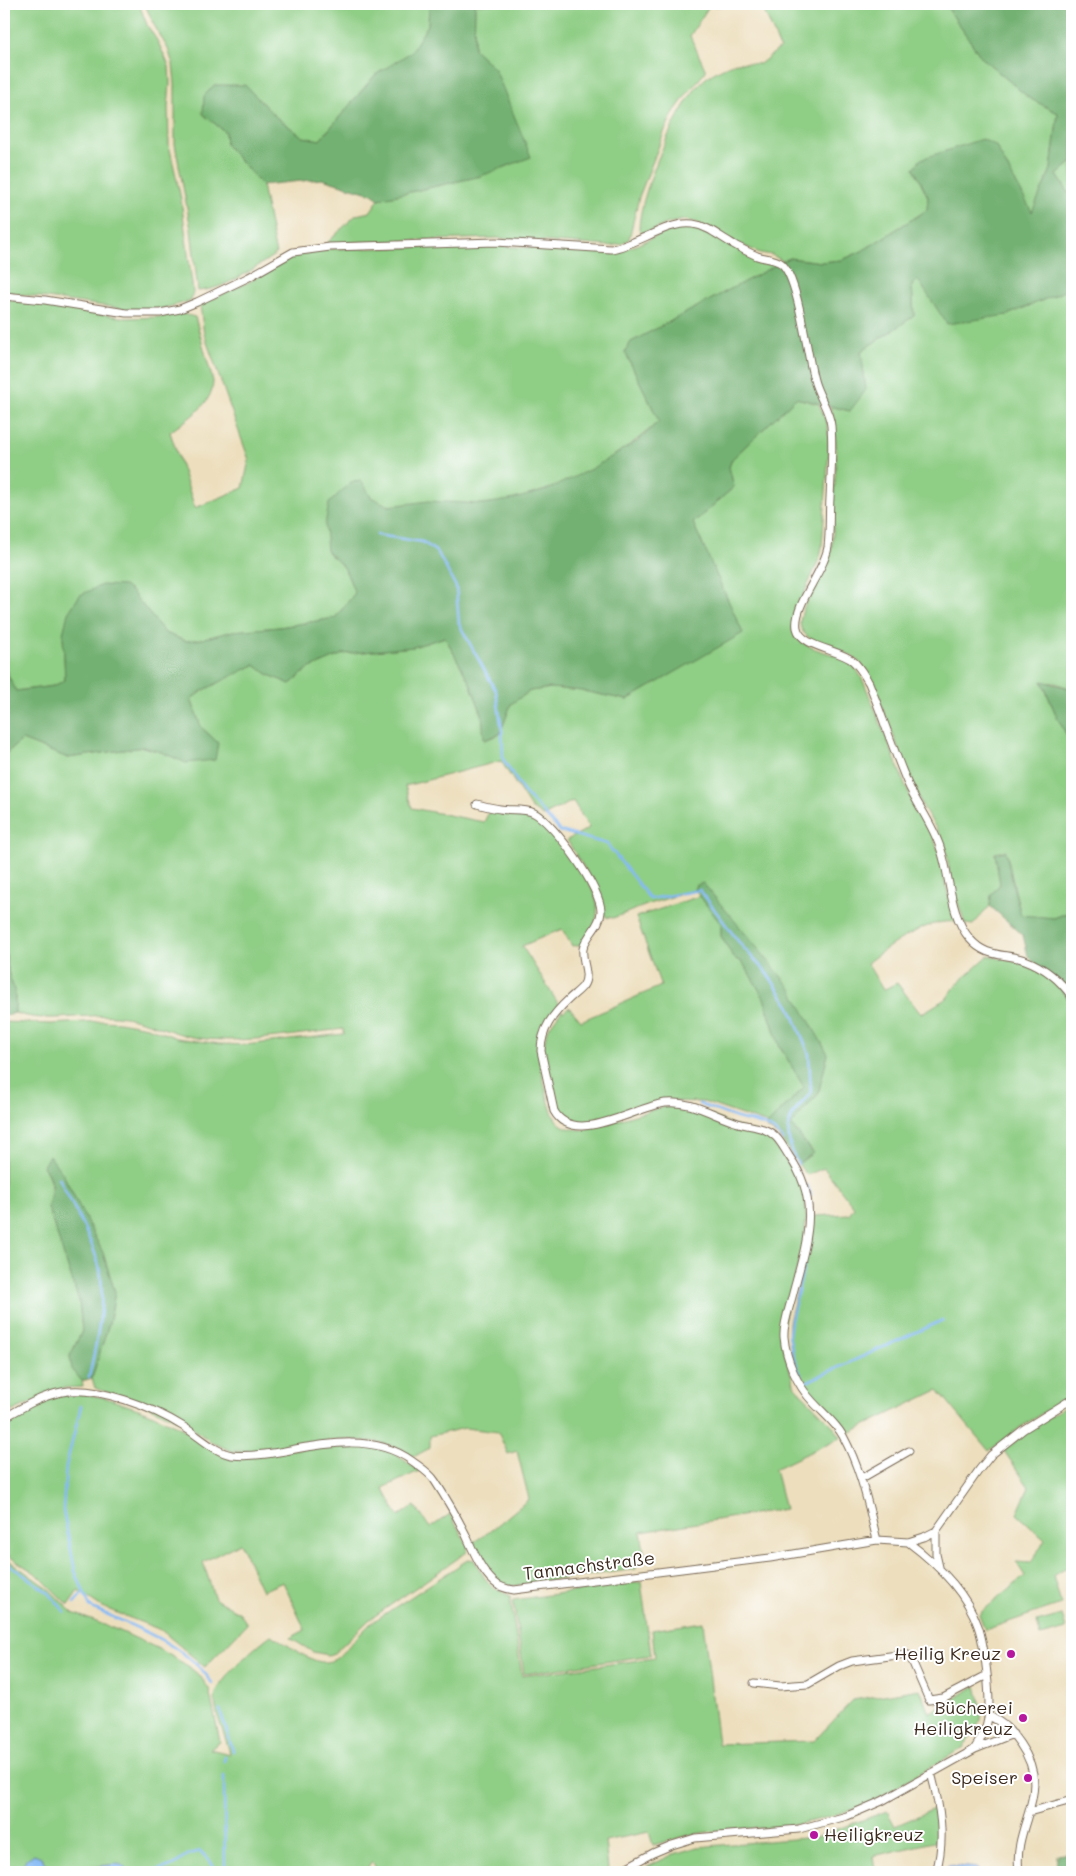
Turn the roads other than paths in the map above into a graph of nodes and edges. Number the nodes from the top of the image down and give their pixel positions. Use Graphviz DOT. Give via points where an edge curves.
graph roads {
  1 [pos="4,296"];
  2 [pos="477,804"];
  3 [pos="1072,997"];
  4 [pos="1072,1399"];
  5 [pos="4,1418"];
  6 [pos="909,1451"];
  7 [pos="862,1478"];
  8 [pos="936,1531"];
  9 [pos="877,1540"];
  10 [pos="908,1542"];
  11 [pos="939,1568"];
  12 [pos="987,1675"];
  13 [pos="754,1683"];
  14 [pos="990,1716"];
  15 [pos="1014,1734"];
  16 [pos="975,1748"];
  17 [pos="931,1773"];
  18 [pos="1072,1800"];
  19 [pos="1030,1812"];
  20 [pos="618,1872"];
  21 [pos="936,1872"];
  22 [pos="1019,1872"];
  1 -- 3 [label="street" via="126,313 160,313 197,302 293,252 310,249 496,242 611,249 684,224 705,227 733,244 782,265 801,312 809,364 831,424 828,548 799,611 797,628 803,639 853,661 869,682 907,781 935,834 958,917 969,939 983,951 1024,960 1045,970"];
  2 -- 7 [label="street" via="527,811 543,819 577,860 601,902 598,924 583,949 584,986 550,1020 541,1041 558,1118 583,1126 665,1103 686,1104 737,1123 764,1128 776,1137 798,1170 807,1194 810,1217 784,1337 796,1380 843,1435"];
  4 -- 8 [label="street" via="1024,1429 991,1456"];
  5 -- 9 [label="street, Tannachstraße" via="50,1395 85,1391 148,1408 230,1455 263,1455 341,1443 376,1445 395,1450 434,1479 454,1510 484,1570 494,1583 514,1590 761,1560"];
  6 -- 7 [label="street"];
  7 -- 9 [label="street"];
  8 -- 10 [label="street, Tannachstraße"];
  8 -- 11 [label="street"];
  9 -- 10 [label="street, Tannachstraße"];
  10 -- 11 [label="street"];
  11 -- 12 [label="street" via="978,1625"];
  12 -- 13 [label="street" via="943,1698 928,1700 910,1656 905,1654 852,1661 808,1684 780,1686"];
  12 -- 14 [label="street"];
  14 -- 15 [label="street"];
  14 -- 16 [label="street"];
  15 -- 16 [label="street"];
  15 -- 19 [label="street" via="1034,1774"];
  16 -- 17 [label="street"];
  17 -- 20 [label="street" via="882,1801 839,1819 799,1829 695,1838 653,1853"];
  17 -- 21 [label="street" via="941,1819 940,1858"];
  18 -- 19 [label="street"];
  19 -- 22 [label="street" via="1022,1835"];
}
